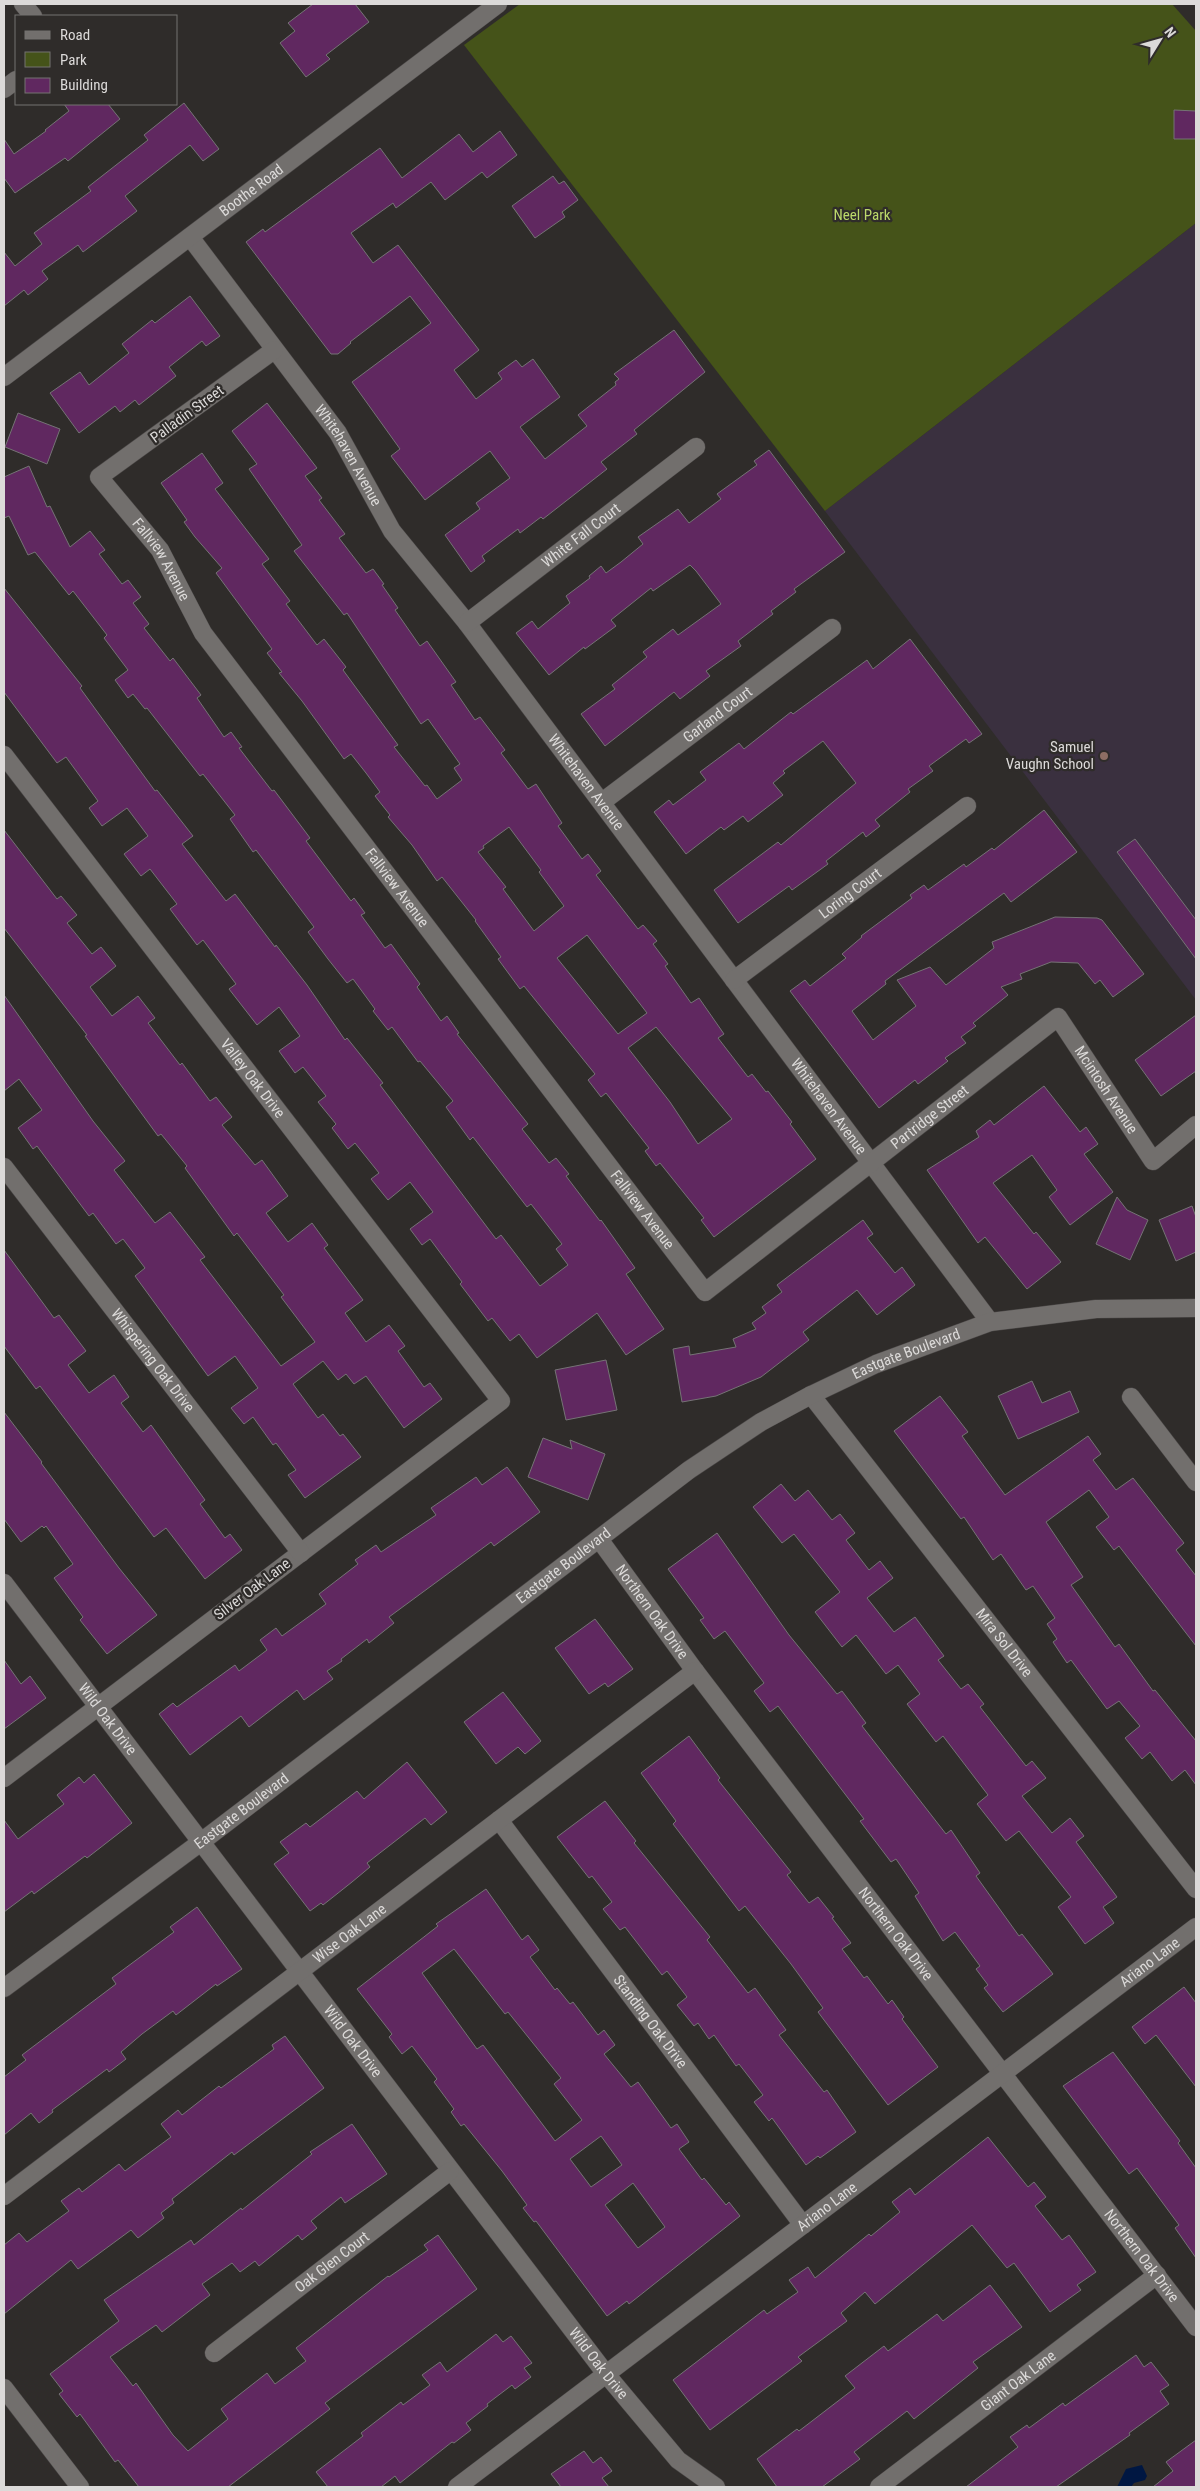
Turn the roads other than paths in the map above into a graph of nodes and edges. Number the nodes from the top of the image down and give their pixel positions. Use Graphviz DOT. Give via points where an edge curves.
graph roads {
  1 [pos="23,4"];
  2 [pos="498,4"];
  3 [pos="32,15"];
  4 [pos="15,81"];
  5 [pos="4,90"];
  6 [pos="190,237"];
  7 [pos="274,350"];
  8 [pos="6,371"];
  9 [pos="696,447"];
  10 [pos="99,478"];
  11 [pos="467,623"];
  12 [pos="832,628"];
  13 [pos="4,755"];
  14 [pos="602,802"];
  15 [pos="967,806"];
  16 [pos="734,980"];
  17 [pos="1058,1017"];
  18 [pos="1196,1125"];
  19 [pos="871,1162"];
  20 [pos="4,1167"];
  21 [pos="705,1292"];
  22 [pos="1196,1308"];
  23 [pos="990,1322"];
  24 [pos="811,1395"];
  25 [pos="1131,1396"];
  26 [pos="501,1401"];
  27 [pos="1196,1482"];
  28 [pos="599,1539"];
  29 [pos="301,1553"];
  30 [pos="4,1583"];
  31 [pos="695,1671"];
  32 [pos="98,1706"];
  33 [pos="4,1778"];
  34 [pos="499,1820"];
  35 [pos="201,1842"];
  36 [pos="1196,1889"];
  37 [pos="1196,1927"];
  38 [pos="299,1972"];
  39 [pos="4,1988"];
  40 [pos="1004,2073"];
  41 [pos="450,2171"];
  42 [pos="4,2196"];
  43 [pos="803,2225"];
  44 [pos="1157,2275"];
  45 [pos="1196,2327"];
  46 [pos="214,2353"];
  47 [pos="606,2374"];
  48 [pos="4,2388"];
  49 [pos="80,2487"];
  50 [pos="457,2487"];
  51 [pos="716,2487"];
  52 [pos="878,2487"];
  1 -- 3 [label="street"];
  2 -- 6 [label="street, Boothe Road"];
  4 -- 5 [label="street"];
  6 -- 7 [label="street, Whitehaven Avenue"];
  6 -- 8 [label="street, Boothe Road"];
  7 -- 10 [label="street, Palladin Street"];
  7 -- 11 [label="street, Whitehaven Avenue" via="338,433 392,531"];
  9 -- 11 [label="street, White Fall Court"];
  10 -- 21 [label="street, Fallview Avenue" via="160,550 203,633"];
  11 -- 14 [label="street, Whitehaven Avenue"];
  12 -- 14 [label="street, Garland Court"];
  13 -- 26 [label="street, Valley Oak Drive"];
  14 -- 16 [label="street, Whitehaven Avenue"];
  15 -- 16 [label="street, Loring Court"];
  16 -- 19 [label="street, Whitehaven Avenue"];
  17 -- 18 [label="street, Mcintosh Avenue" via="1153,1161"];
  17 -- 19 [label="street, Partridge Street"];
  19 -- 21 [label="street, Partridge Street"];
  19 -- 23 [label="street, Whitehaven Avenue"];
  20 -- 29 [label="street, Whispering Oak Drive"];
  22 -- 23 [label="street, Eastgate Boulevard" via="1096,1309"];
  23 -- 24 [label="street, Eastgate Boulevard" via="876,1364"];
  24 -- 28 [label="street, Eastgate Boulevard" via="717,1450"];
  24 -- 36 [label="street, Mira Sol Drive"];
  25 -- 27 [label="street"];
  26 -- 29 [label="street, Silver Oak Lane"];
  28 -- 31 [label="street, Northern Oak Drive"];
  28 -- 35 [label="street, Eastgate Boulevard"];
  29 -- 32 [label="street, Silver Oak Lane"];
  30 -- 32 [label="street, Wild Oak Drive"];
  31 -- 34 [label="street, Wise Oak Lane"];
  31 -- 40 [label="street, Northern Oak Drive"];
  32 -- 33 [label="street, Silver Oak Lane"];
  32 -- 35 [label="street, Wild Oak Drive"];
  34 -- 38 [label="street, Wise Oak Lane"];
  34 -- 43 [label="street, Standing Oak Drive"];
  35 -- 38 [label="street, Wild Oak Drive"];
  35 -- 39 [label="street, Eastgate Boulevard"];
  37 -- 40 [label="street, Ariano Lane"];
  38 -- 41 [label="street, Wild Oak Drive"];
  38 -- 42 [label="street, Wise Oak Lane"];
  40 -- 43 [label="street, Ariano Lane"];
  40 -- 44 [label="street, Northern Oak Drive"];
  41 -- 46 [label="street, Oak Glen Court"];
  41 -- 47 [label="street, Wild Oak Drive"];
  43 -- 47 [label="street, Ariano Lane"];
  44 -- 45 [label="street, Northern Oak Drive"];
  44 -- 52 [label="street, Giant Oak Lane"];
  47 -- 50 [label="street, Ariano Lane"];
  47 -- 51 [label="street, Wild Oak Drive" via="678,2460"];
  48 -- 49 [label="street"];
}
